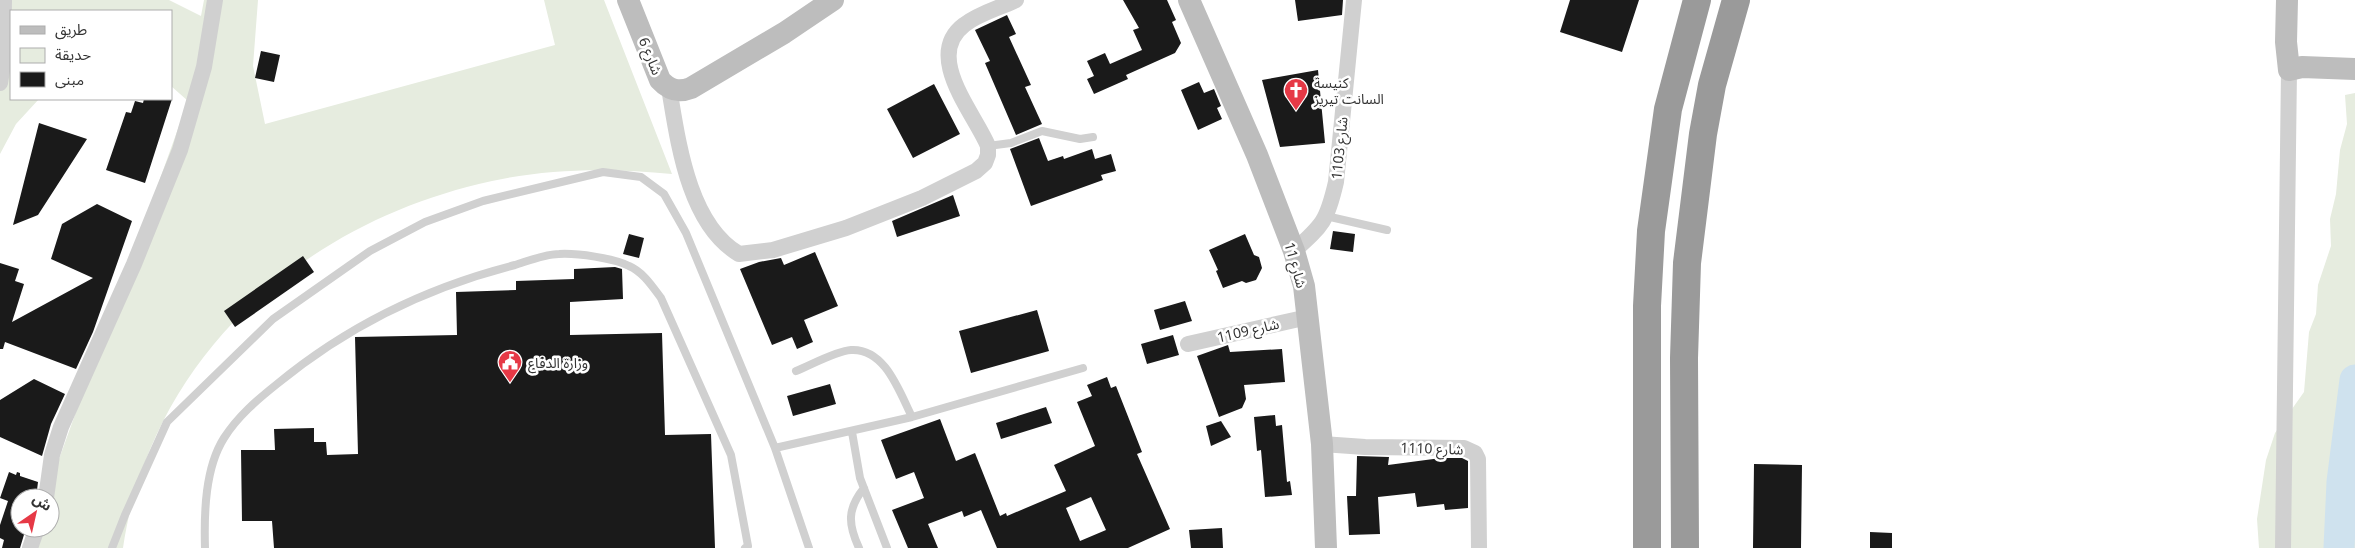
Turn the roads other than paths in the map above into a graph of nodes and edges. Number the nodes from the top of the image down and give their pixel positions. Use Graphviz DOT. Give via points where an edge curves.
graph roads {
  1 [pos="4,0"];
  2 [pos="215,0"];
  3 [pos="628,0"];
  4 [pos="833,0"];
  5 [pos="1016,0"];
  6 [pos="1189,0"];
  7 [pos="1354,0"];
  8 [pos="1697,0"];
  9 [pos="1736,0"];
  10 [pos="2287,0"];
  11 [pos="2295,68"];
  12 [pos="2355,69"];
  13 [pos="0,82"];
  14 [pos="680,88"];
  15 [pos="1093,137"];
  16 [pos="988,146"];
  17 [pos="1326,216"];
  18 [pos="1387,230"];
  19 [pos="1294,251"];
  20 [pos="1308,317"];
  21 [pos="1188,344"];
  22 [pos="1084,368"];
  23 [pos="796,371"];
  24 [pos="912,417"];
  25 [pos="852,432"];
  26 [pos="1322,444"];
  27 [pos="775,448"];
  28 [pos="47,488"];
  29 [pos="864,488"];
  30 [pos="747,547"];
  31 [pos="112,548"];
  32 [pos="205,548"];
  33 [pos="808,548"];
  34 [pos="858,548"];
  35 [pos="887,548"];
  36 [pos="1326,548"];
  37 [pos="1479,548"];
  38 [pos="1647,548"];
  39 [pos="1685,548"];
  40 [pos="2284,548"];
  1 -- 13 [label="street"];
  2 -- 28 [label="street" via="204,67 180,150 134,264 61,427 52,455"];
  3 -- 14 [label="street, شارع 6" via="660,80"];
  4 -- 14 [label="street" via="784,32"];
  5 -- 16 [label="street" via="963,25 951,42 948,59 956,88"];
  6 -- 19 [label="street, شارع 11" via="1257,155"];
  7 -- 17 [label="street, شارع 1103" via="1336,182"];
  8 -- 38 [label="highway" via="1668,109 1651,230 1647,306"];
  9 -- 39 [label="highway" via="1712,85 1687,263"];
  10 -- 11 [label="street" via="2286,42"];
  11 -- 12 [label="street"];
  11 -- 40 [label="street"];
  14 -- 16 [label="street" via="680,151 700,209 711,230 739,254 773,250 846,228 922,198 976,171 985,163"];
  15 -- 16 [label="lane" via="1080,139 1042,130 1011,143"];
  17 -- 18 [label="lane"];
  17 -- 19 [label="street, شارع 1103" via="1315,232"];
  19 -- 20 [label="street, شارع 11" via="1304,286"];
  20 -- 21 [label="street, شارع 1109"];
  20 -- 26 [label="street, شارع 11"];
  22 -- 24 [label="lane"];
  23 -- 24 [label="lane" via="849,350 866,351 888,369"];
  24 -- 25 [label="lane"];
  25 -- 27 [label="lane"];
  25 -- 29 [label="lane"];
  26 -- 36 [label="street, شارع 11"];
  26 -- 37 [label="street, شارع 1110" via="1471,450 1478,459"];
  27 -- 31 [label="lane" via="686,233 664,194 641,177 603,172 483,201 425,222 370,251 273,319 167,422"];
  27 -- 33 [label="lane"];
  29 -- 34 [label="lane" via="854,501 850,514"];
  29 -- 35 [label="lane"];
  30 -- 32 [label="lane" via="731,455 661,298 646,278 630,266 604,259 558,254 484,272 398,305 310,357 247,409 224,439 210,475 204,515"];
}
